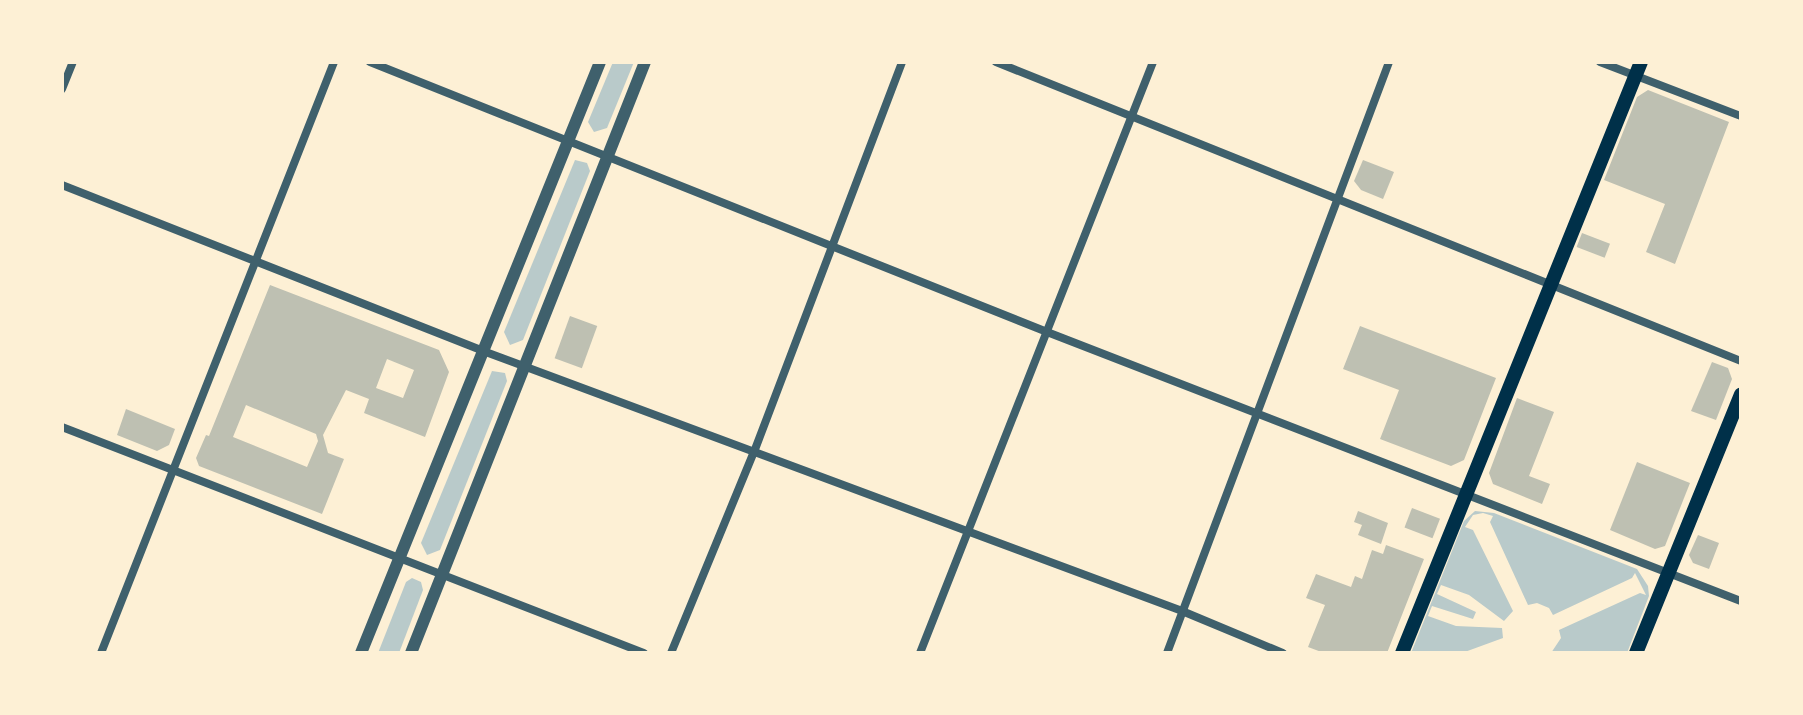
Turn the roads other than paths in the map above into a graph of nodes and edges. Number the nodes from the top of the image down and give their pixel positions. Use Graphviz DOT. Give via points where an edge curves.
graph roads {
  1 [pos="73,62"];
  2 [pos="334,62"];
  3 [pos="370,62"];
  4 [pos="600,62"];
  5 [pos="645,62"];
  6 [pos="902,62"];
  7 [pos="996,62"];
  8 [pos="1153,62"];
  9 [pos="1389,62"];
  10 [pos="1600,62"];
  11 [pos="1638,69"];
  12 [pos="62,89"];
  13 [pos="1741,116"];
  14 [pos="1131,118"];
  15 [pos="567,140"];
  16 [pos="606,156"];
  17 [pos="62,185"];
  18 [pos="1337,201"];
  19 [pos="833,246"];
  20 [pos="253,261"];
  21 [pos="1549,285"];
  22 [pos="1047,332"];
  23 [pos="483,351"];
  24 [pos="1741,361"];
  25 [pos="523,366"];
  26 [pos="1741,394"];
  27 [pos="1257,413"];
  28 [pos="62,427"];
  29 [pos="754,452"];
  30 [pos="171,468"];
  31 [pos="1466,494"];
  32 [pos="968,532"];
  33 [pos="398,557"];
  34 [pos="1668,572"];
  35 [pos="441,575"];
  36 [pos="1741,601"];
  37 [pos="1182,611"];
  38 [pos="101,653"];
  39 [pos="361,653"];
  40 [pos="411,653"];
  41 [pos="644,653"];
  42 [pos="671,653"];
  43 [pos="920,653"];
  44 [pos="1167,653"];
  45 [pos="1283,653"];
  46 [pos="1402,653"];
  47 [pos="1636,653"];
  1 -- 12 [label="street"];
  2 -- 20 [label="street"];
  3 -- 15 [label="street"];
  4 -- 15 [label="street"];
  5 -- 16 [label="street"];
  6 -- 19 [label="street"];
  7 -- 14 [label="street"];
  8 -- 14 [label="street"];
  9 -- 18 [label="street"];
  10 -- 11 [label="street"];
  11 -- 13 [label="street"];
  11 -- 21 [label="main road"];
  14 -- 18 [label="street"];
  14 -- 22 [label="street"];
  15 -- 16 [label="street"];
  15 -- 23 [label="street"];
  16 -- 19 [label="street"];
  16 -- 25 [label="street"];
  17 -- 20 [label="street"];
  18 -- 21 [label="street"];
  18 -- 27 [label="street"];
  19 -- 22 [label="street"];
  19 -- 29 [label="street"];
  20 -- 23 [label="street"];
  20 -- 30 [label="street"];
  21 -- 24 [label="street"];
  21 -- 31 [label="main road"];
  22 -- 27 [label="street"];
  22 -- 32 [label="street"];
  23 -- 25 [label="street"];
  23 -- 33 [label="street"];
  25 -- 29 [label="street"];
  25 -- 35 [label="street"];
  26 -- 34 [label="main road"];
  27 -- 31 [label="street"];
  27 -- 37 [label="street"];
  28 -- 30 [label="street"];
  29 -- 32 [label="street"];
  29 -- 42 [label="street"];
  30 -- 33 [label="street"];
  30 -- 38 [label="street"];
  31 -- 34 [label="street"];
  31 -- 46 [label="main road"];
  32 -- 37 [label="street"];
  32 -- 43 [label="street"];
  33 -- 35 [label="street"];
  33 -- 39 [label="street"];
  34 -- 36 [label="street"];
  34 -- 47 [label="main road"];
  35 -- 40 [label="street"];
  35 -- 41 [label="street"];
  37 -- 44 [label="street"];
  37 -- 45 [label="street"];
}
